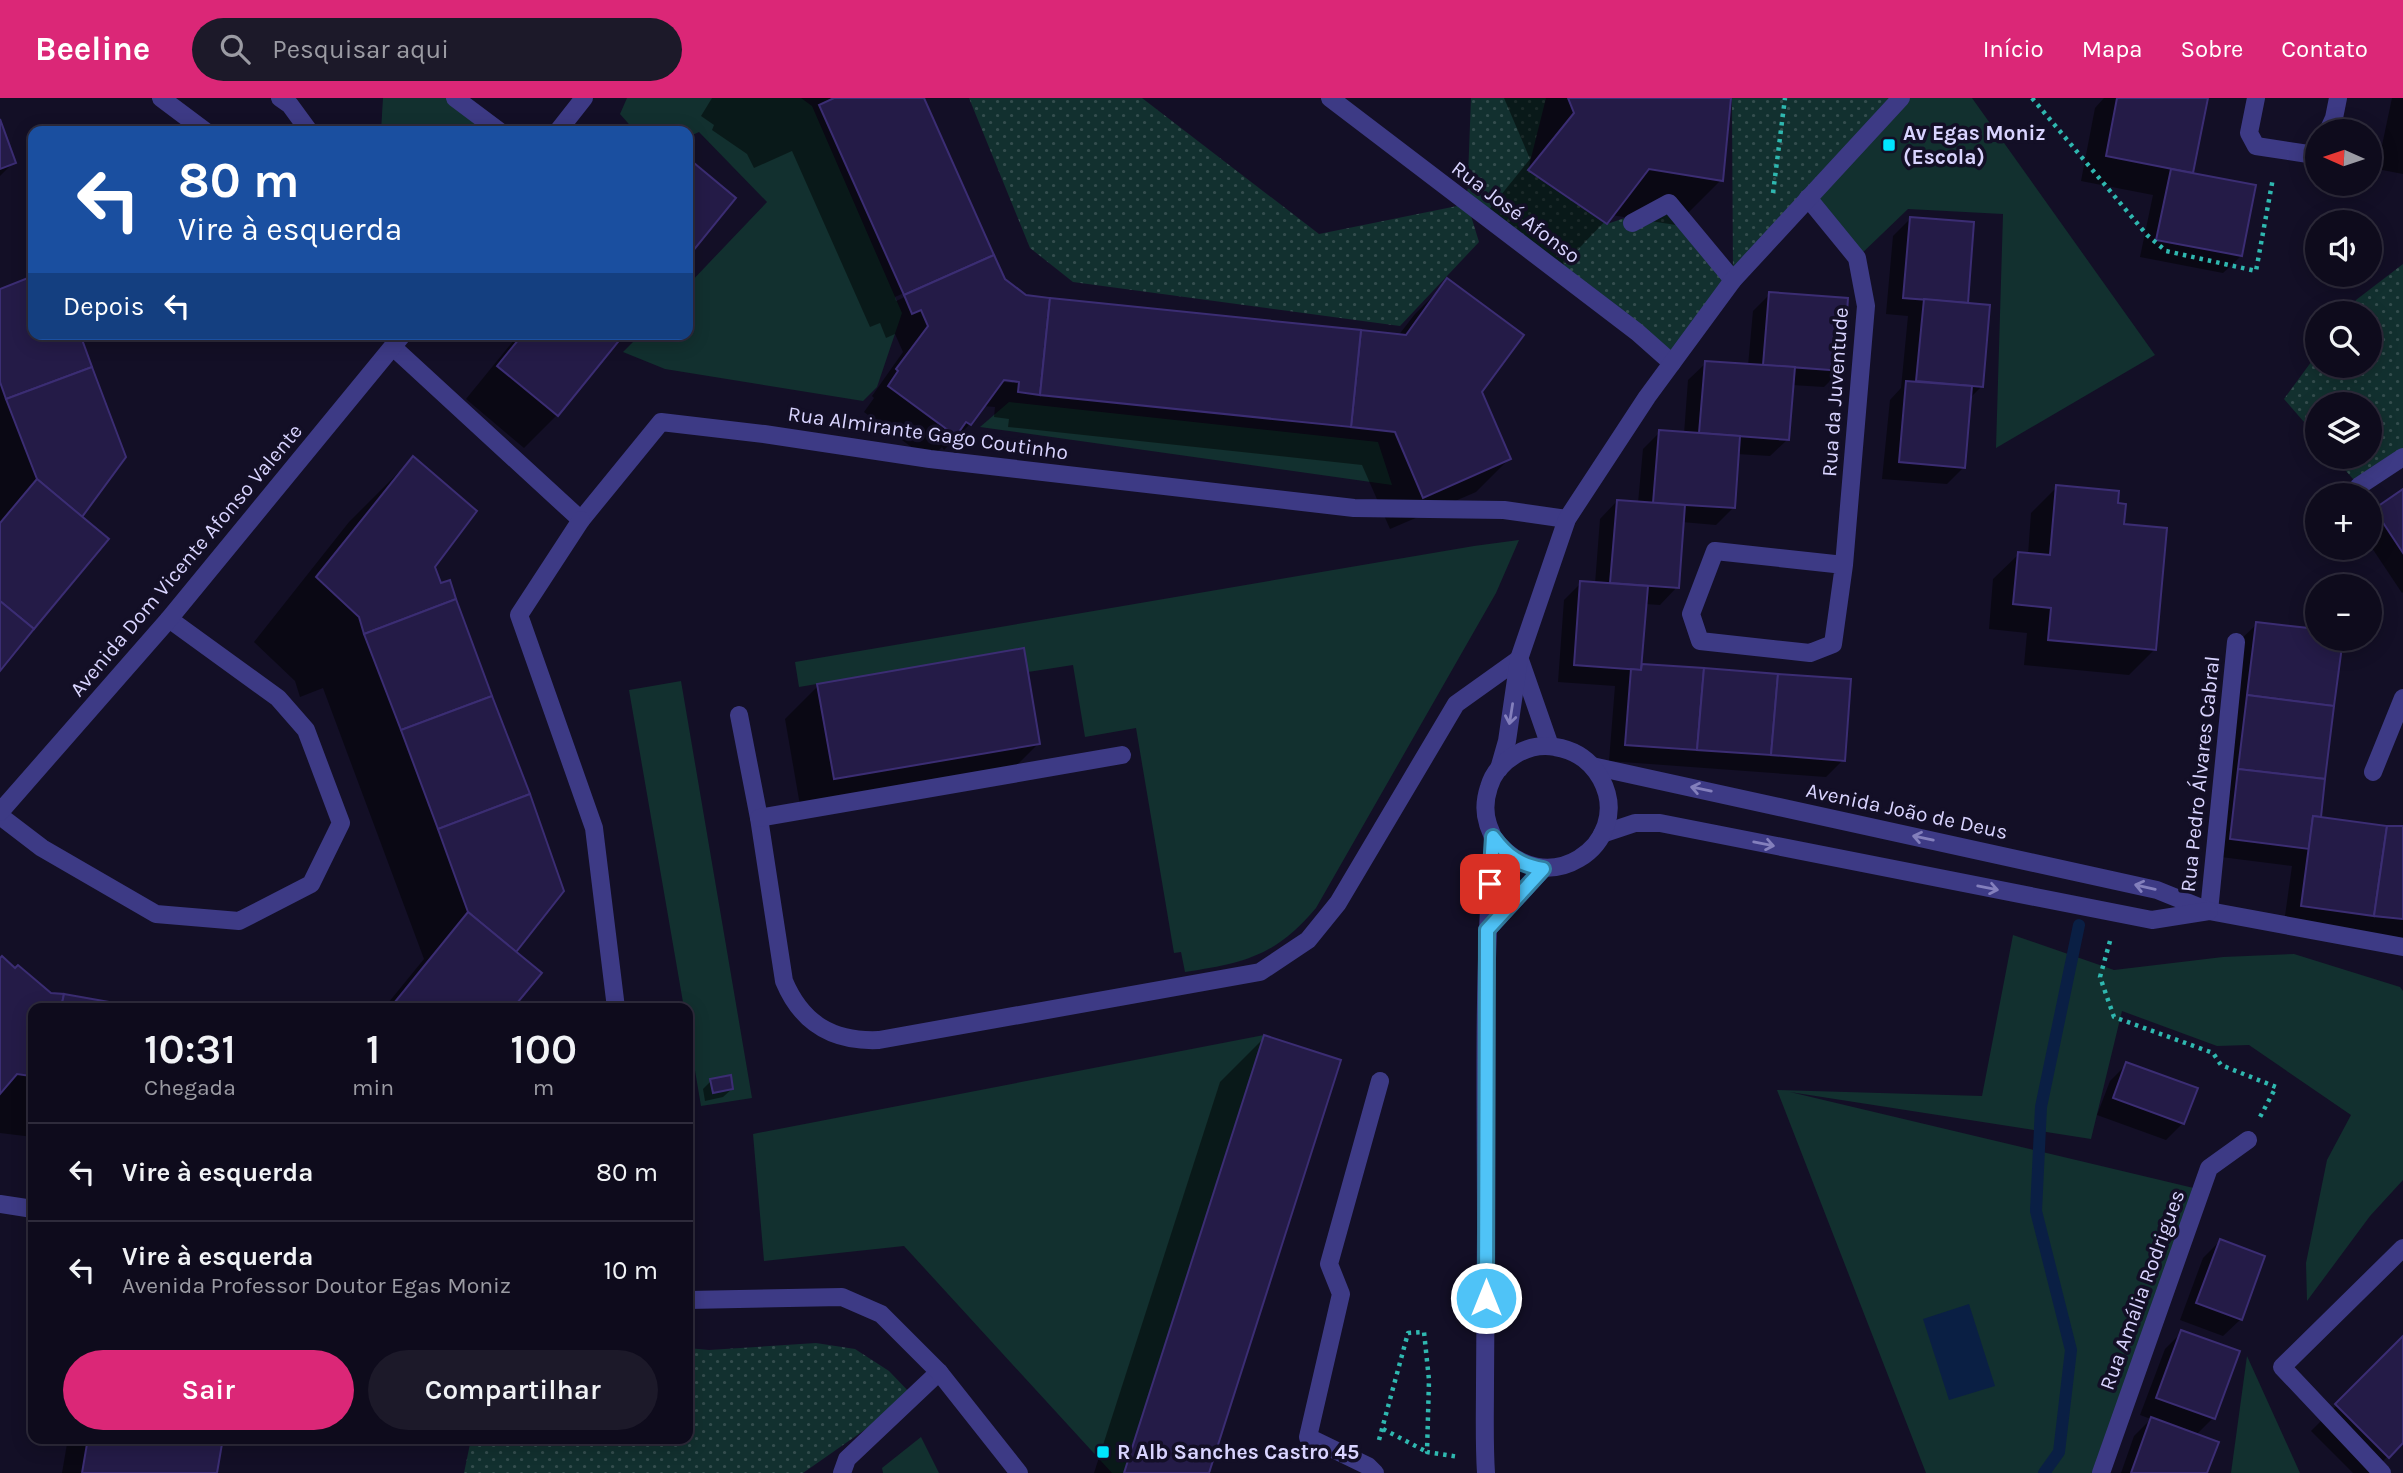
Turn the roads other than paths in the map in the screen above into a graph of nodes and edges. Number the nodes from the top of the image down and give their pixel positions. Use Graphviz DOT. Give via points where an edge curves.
graph roads {
  1 [pos="161,98"];
  2 [pos="280,98"];
  3 [pos="454,98"];
  4 [pos="584,98"];
  5 [pos="1330,98"];
  6 [pos="1900,98"];
  7 [pos="2256,98"];
  8 [pos="2338,98"];
  9 [pos="2334,119"];
  10 [pos="198,126"];
  11 [pos="305,126"];
  12 [pos="492,126"];
  13 [pos="562,126"];
  14 [pos="2305,153"];
  15 [pos="1808,198"];
  16 [pos="1632,223"];
  17 [pos="1733,280"];
  18 [pos="398,341"];
  19 [pos="1672,363"];
  20 [pos="2403,457"];
  21 [pos="2364,483"];
  22 [pos="1567,519"];
  23 [pos="581,520"];
  24 [pos="1844,565"];
  25 [pos="169,619"];
  26 [pos="2236,642"];
  27 [pos="1519,659"];
  28 [pos="2403,698"];
  29 [pos="739,715"];
  30 [pos="1550,746"];
  31 [pos="1122,755"];
  32 [pos="1592,766"];
  33 [pos="1499,769"];
  34 [pos="2374,772"];
  35 [pos="0,814"];
  36 [pos="759,818"];
  37 [pos="1602,834"];
  38 [pos="1493,837"];
  39 [pos="1543,869"];
  40 [pos="2209,911"];
  41 [pos="1487,930"];
  42 [pos="2403,947"];
  43 [pos="615,1003"];
  44 [pos="1380,1081"];
  45 [pos="2248,1140"];
  46 [pos="0,1204"];
  47 [pos="28,1208"];
  48 [pos="2403,1248"];
  49 [pos="693,1300"];
  50 [pos="939,1372"];
  51 [pos="1485,1467"];
  52 [pos="1372,1470"];
  53 [pos="842,1473"];
  54 [pos="1019,1473"];
  55 [pos="2101,1473"];
  56 [pos="2382,1473"];
  1 -- 10 [label="street"];
  2 -- 11 [label="street"];
  3 -- 12 [label="street"];
  4 -- 13 [label="street"];
  5 -- 19 [label="street, Rua José Afonso"];
  6 -- 15 [label="street"];
  7 -- 14 [label="street" via="2249,132 2256,146"];
  8 -- 9 [label="street"];
  15 -- 17 [label="street"];
  15 -- 24 [label="street, Rua da Juventude" via="1857,257 1866,306"];
  16 -- 17 [label="street" via="1669,203"];
  17 -- 19 [label="street"];
  18 -- 23 [label="street"];
  18 -- 25 [label="street, Avenida Dom Vicente Afonso Valente"];
  19 -- 22 [label="street"];
  20 -- 21 [label="street"];
  22 -- 23 [label="street, Rua Almirante Gago Coutinho" via="1504,510 1354,508 661,422"];
  22 -- 27 [label="street"];
  23 -- 43 [label="street" via="519,615 594,828"];
  24 -- 24 [label="street, Rua da Juventude" via="1715,551 1691,614 1700,641 1810,653 1833,644"];
  25 -- 35 [label="street, Avenida Dom Vicente Afonso Valente"];
  25 -- 35 [label="street" via="278,698 306,730 341,823 311,884 239,921 156,914 42,848"];
  26 -- 40 [label="street, Rua Pedro Álvares Cabral"];
  27 -- 30 [label="street"];
  27 -- 33 [label="street, one-way"];
  27 -- 36 [label="street" via="1456,704 1338,903 1308,940 1261,972 879,1040 842,1037 802,1012 784,981"];
  28 -- 34 [label="street"];
  29 -- 36 [label="street"];
  30 -- 32 [label="street" via="1566,748"];
  30 -- 33 [label="street" via="1513,755"];
  31 -- 36 [label="street"];
  32 -- 37 [label="street" via="1607,798"];
  40 -- 32 [label="street, Avenida João de Deus, one-way" via="2157,890"];
  33 -- 38 [label="street" via="1485,802"];
  37 -- 39 [label="street" via="1578,860"];
  37 -- 40 [label="street, Avenida João de Deus, one-way" via="1635,823 1660,823 2152,920"];
  38 -- 39 [label="street" via="1514,860"];
  38 -- 41 [label="street"];
  39 -- 41 [label="street"];
  40 -- 42 [label="street, Avenida João de Deus"];
  41 -- 51 [label="street"];
  44 -- 52 [label="street" via="1329,1264 1340,1294 1308,1437"];
  45 -- 55 [label="street, Rua Amália Rodrigues" via="2209,1168"];
  46 -- 47 [label="street"];
  48 -- 56 [label="street" via="2282,1367"];
  49 -- 50 [label="street" via="842,1297 881,1314"];
  50 -- 53 [label="street" via="847,1459"];
  50 -- 54 [label="street"];
}
